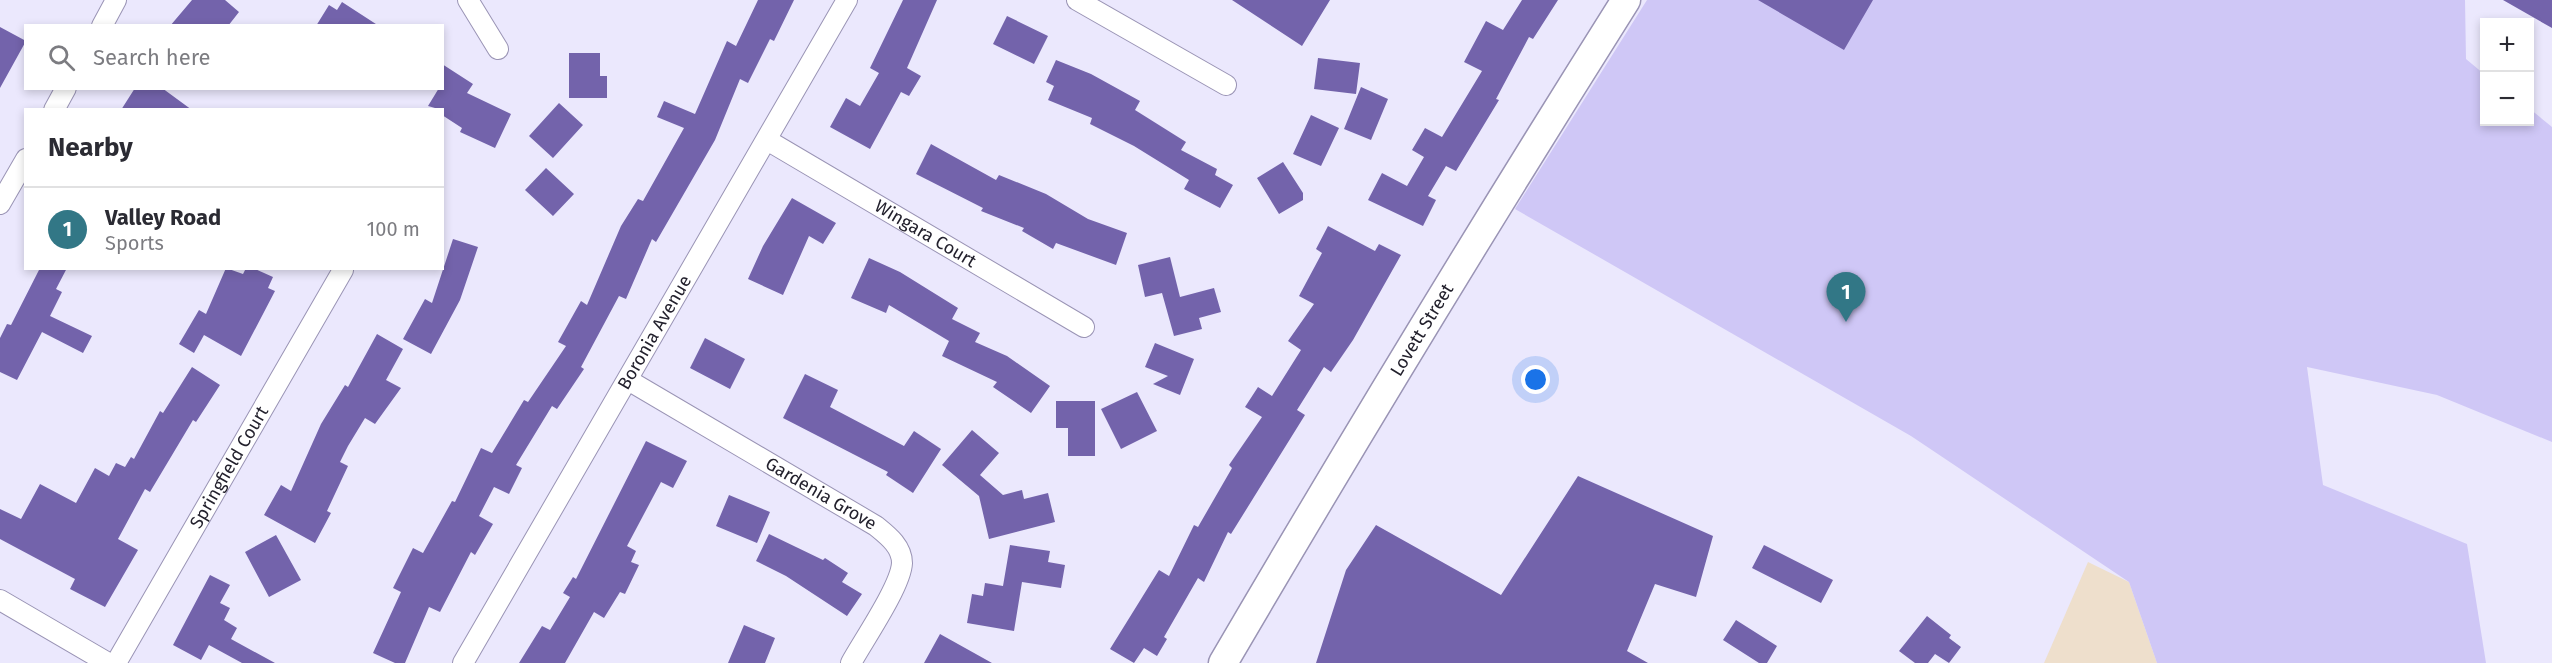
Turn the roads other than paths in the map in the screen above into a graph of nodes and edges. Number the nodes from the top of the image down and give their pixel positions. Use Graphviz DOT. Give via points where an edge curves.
graph roads {
  1 [pos="116,0"];
  2 [pos="468,0"];
  3 [pos="847,0"];
  4 [pos="1077,0"];
  5 [pos="1626,0"];
  6 [pos="103,24"];
  7 [pos="498,49"];
  8 [pos="1226,85"];
  9 [pos="65,90"];
  10 [pos="55,108"];
  11 [pos="767,140"];
  12 [pos="24,162"];
  13 [pos="0,204"];
  14 [pos="343,270"];
  15 [pos="1084,327"];
  16 [pos="628,380"];
  17 [pos="0,600"];
  18 [pos="108,663"];
  19 [pos="116,663"];
  20 [pos="463,663"];
  21 [pos="851,663"];
  22 [pos="1223,663"];
  1 -- 6 [label="street"];
  2 -- 7 [label="street"];
  3 -- 11 [label="street, Boronia Avenue"];
  4 -- 8 [label="street"];
  5 -- 22 [label="street, Lovett Street" via="1474,242"];
  9 -- 10 [label="street"];
  11 -- 15 [label="street, Wingara Court"];
  11 -- 16 [label="street, Boronia Avenue"];
  12 -- 13 [label="street"];
  14 -- 19 [label="street, Springfield Court"];
  16 -- 20 [label="street, Boronia Avenue"];
  16 -- 21 [label="street, Gardenia Grove" via="876,525 895,542 902,562 896,583"];
  17 -- 18 [label="street"];
}
